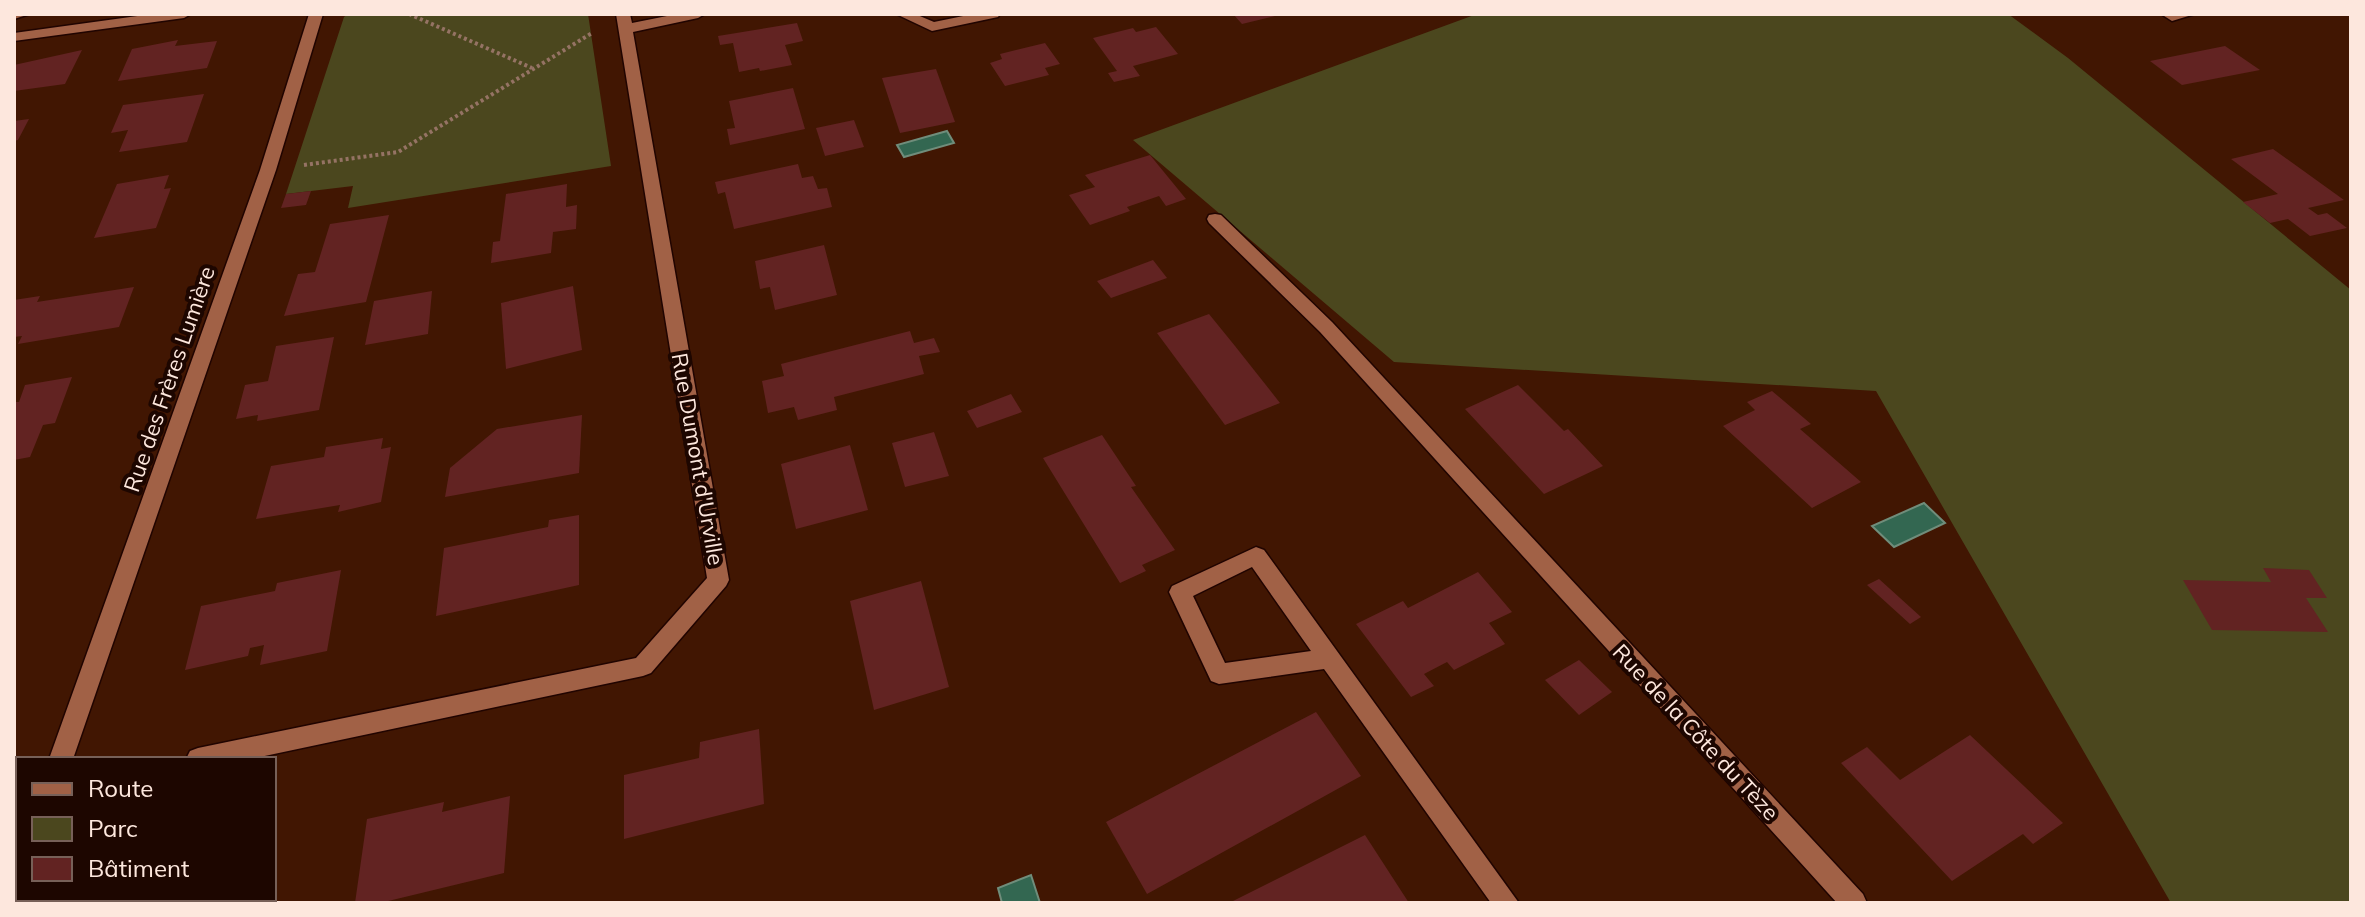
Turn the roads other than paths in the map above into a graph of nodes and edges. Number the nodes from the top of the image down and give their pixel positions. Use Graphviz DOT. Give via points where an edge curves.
graph roads {
  1 [pos="23,14"];
  2 [pos="184,14"];
  3 [pos="316,14"];
  4 [pos="698,14"];
  5 [pos="903,14"];
  6 [pos="993,14"];
  7 [pos="2168,14"];
  8 [pos="2188,14"];
  9 [pos="14,15"];
  10 [pos="624,19"];
  11 [pos="14,37"];
  12 [pos="1215,219"];
  13 [pos="1330,658"];
  14 [pos="62,757"];
  15 [pos="208,757"];
  16 [pos="1506,903"];
  17 [pos="1854,903"];
  1 -- 9 [label="street"];
  2 -- 11 [label="street"];
  3 -- 14 [label="street, Rue des Frères Lumière" via="268,170"];
  4 -- 10 [label="street"];
  5 -- 6 [label="street" via="932,27"];
  7 -- 8 [label="street"];
  10 -- 15 [label="street, Rue Dumont d'Urville" via="718,580 643,666"];
  12 -- 17 [label="street, Rue de la Côte du Tèze" via="1326,327"];
  13 -- 13 [label="street" via="1256,556 1180,592 1219,674"];
  13 -- 16 [label="street"];
}
